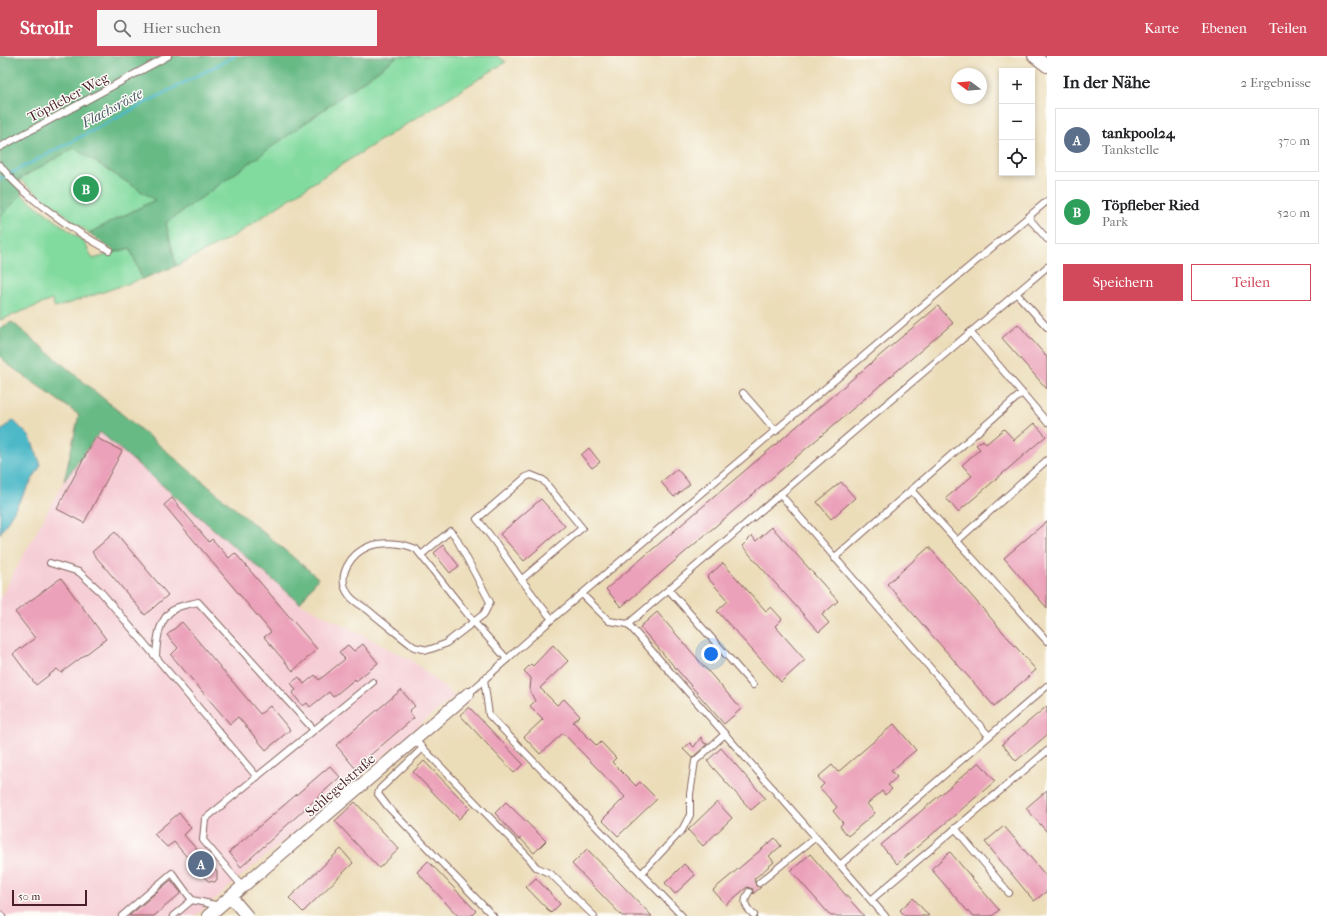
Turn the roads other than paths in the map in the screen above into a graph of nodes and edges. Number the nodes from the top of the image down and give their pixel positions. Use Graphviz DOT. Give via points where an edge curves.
graph roads {
  1 [pos="168,56"];
  2 [pos="1034,56"];
  3 [pos="1047,66"];
  4 [pos="0,147"];
  5 [pos="2,167"];
  6 [pos="1047,200"];
  7 [pos="1028,216"];
  8 [pos="1047,239"];
  9 [pos="109,250"];
  10 [pos="1047,267"];
  11 [pos="1016,293"];
  12 [pos="1047,328"];
  13 [pos="970,332"];
  14 [pos="1022,392"];
  15 [pos="743,393"];
  16 [pos="1047,422"];
  17 [pos="776,431"];
  18 [pos="1047,460"];
  19 [pos="911,490"];
  20 [pos="780,494"];
  21 [pos="957,541"];
  22 [pos="420,555"];
  23 [pos="834,558"];
  24 [pos="50,563"];
  25 [pos="521,580"];
  26 [pos="669,590"];
  27 [pos="582,594"];
  28 [pos="552,618"];
  29 [pos="473,621"];
  30 [pos="628,624"];
  31 [pos="1047,641"];
  32 [pos="156,656"];
  33 [pos="507,659"];
  34 [pos="484,679"];
  35 [pos="373,682"];
  36 [pos="753,685"];
  37 [pos="1047,686"];
  38 [pos="468,694"];
  39 [pos="314,730"];
  40 [pos="725,734"];
  41 [pos="990,736"];
  42 [pos="419,744"];
  43 [pos="1046,755"];
  44 [pos="257,777"];
  45 [pos="956,828"];
  46 [pos="816,837"];
  47 [pos="840,864"];
  48 [pos="641,874"];
  49 [pos="759,883"];
  50 [pos="243,887"];
  51 [pos="749,892"];
  52 [pos="1009,893"];
  53 [pos="230,897"];
  54 [pos="192,900"];
  55 [pos="871,900"];
  56 [pos="220,906"];
  57 [pos="754,915"];
  58 [pos="122,916"];
  59 [pos="173,916"];
  60 [pos="208,916"];
  61 [pos="247,916"];
  62 [pos="494,916"];
  63 [pos="594,916"];
  64 [pos="682,916"];
  65 [pos="885,916"];
  1 -- 4 [label="lane, Töpfleber Weg"];
  2 -- 3 [label="street"];
  5 -- 9 [label="lane" via="11,179 88,239"];
  6 -- 7 [label="lane"];
  7 -- 8 [label="lane"];
  7 -- 17 [label="lane"];
  10 -- 11 [label="lane"];
  11 -- 12 [label="lane"];
  11 -- 13 [label="lane"];
  13 -- 14 [label="lane"];
  13 -- 20 [label="lane"];
  14 -- 16 [label="lane"];
  14 -- 19 [label="lane"];
  15 -- 17 [label="lane"];
  17 -- 27 [label="lane"];
  18 -- 21 [label="lane"];
  19 -- 21 [label="lane"];
  19 -- 23 [label="lane"];
  20 -- 23 [label="lane"];
  20 -- 26 [label="lane"];
  21 -- 31 [label="lane"];
  22 -- 29 [label="lane"];
  22 -- 29 [label="lane" via="450,531 455,536 490,602 484,614"];
  22 -- 29 [label="lane" via="416,549 408,545 391,543 370,546 349,561 344,578 346,589 354,600 414,647 424,650 434,650 445,644"];
  23 -- 41 [label="lane"];
  24 -- 32 [label="lane" via="79,572 101,592"];
  25 -- 25 [label="lane" via="477,519 531,475 543,480 582,528"];
  25 -- 28 [label="lane"];
  26 -- 30 [label="lane"];
  26 -- 36 [label="lane"];
  27 -- 28 [label="lane"];
  27 -- 30 [label="lane" via="609,621"];
  28 -- 33 [label="lane"];
  29 -- 33 [label="lane"];
  30 -- 40 [label="lane"];
  32 -- 39 [label="lane" via="161,624 175,609 198,602"];
  32 -- 44 [label="lane"];
  33 -- 34 [label="lane"];
  34 -- 38 [label="lane"];
  34 -- 48 [label="lane" via="489,715"];
  35 -- 39 [label="lane"];
  37 -- 41 [label="lane"];
  38 -- 42 [label="street, Schlegelstraße"];
  39 -- 44 [label="lane"];
  40 -- 46 [label="lane"];
  40 -- 48 [label="lane" via="695,761 691,778 688,822"];
  41 -- 47 [label="lane"];
  42 -- 50 [label="street, Schlegelstraße"];
  42 -- 62 [label="lane" via="378,794 393,813"];
  42 -- 63 [label="lane" via="536,867 551,874"];
  43 -- 45 [label="lane"];
  44 -- 50 [label="lane" via="205,819 203,840"];
  45 -- 52 [label="lane"];
  45 -- 55 [label="lane"];
  46 -- 47 [label="lane"];
  46 -- 49 [label="lane"];
  47 -- 55 [label="lane"];
  48 -- 64 [label="lane"];
  50 -- 53 [label="street, Schlegelstraße"];
  51 -- 57 [label="lane" via="746,908"];
  53 -- 56 [label="street, Schlegelstraße"];
  53 -- 61 [label="street"];
  54 -- 56 [label="lane"];
  54 -- 58 [label="lane" via="172,873"];
  54 -- 59 [label="lane"];
  55 -- 65 [label="lane"];
  56 -- 60 [label="street, Schlegelstraße"];
}
